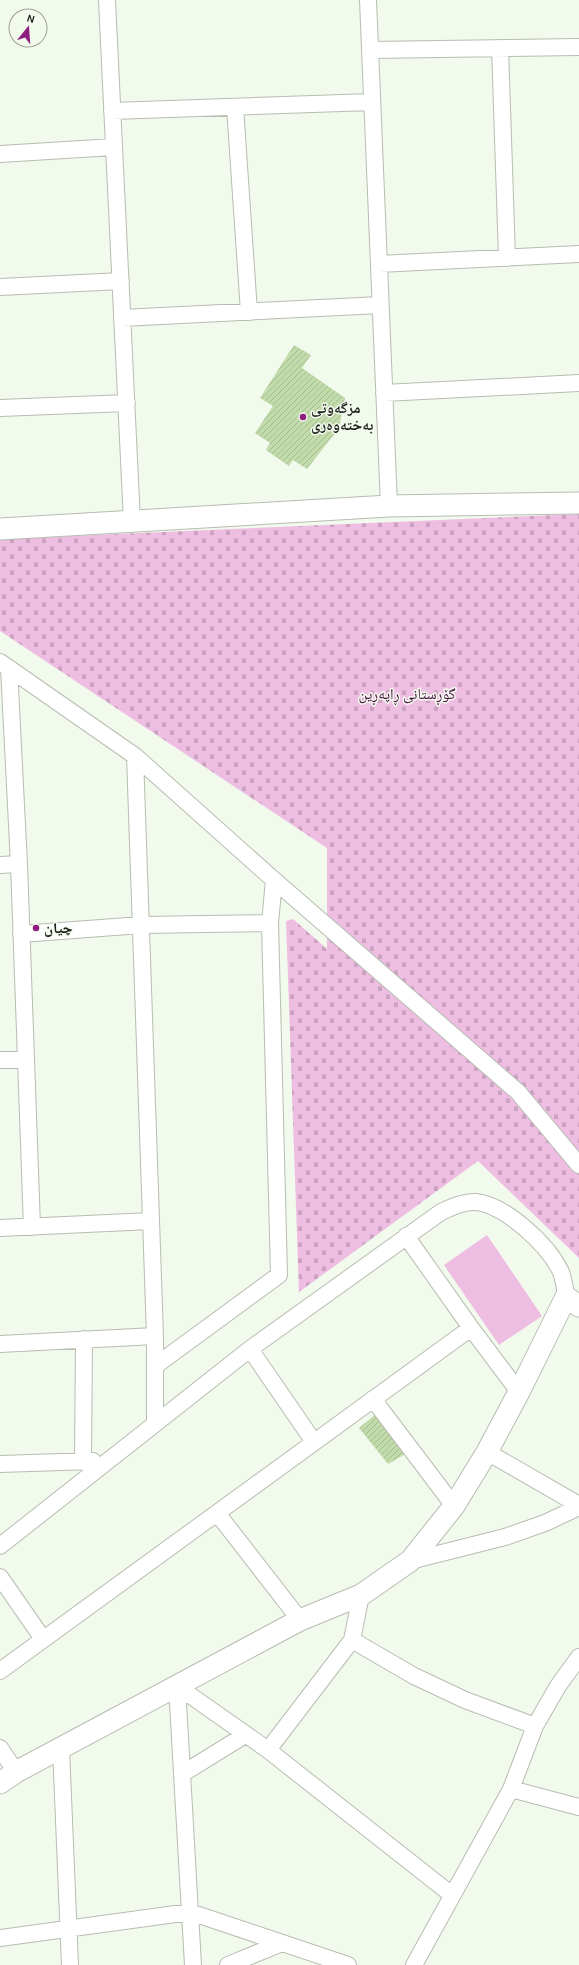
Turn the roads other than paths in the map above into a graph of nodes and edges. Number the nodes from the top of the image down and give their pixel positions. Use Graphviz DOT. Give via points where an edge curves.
graph roads {
  1 [pos="107,0"];
  2 [pos="368,0"];
  3 [pos="579,47"];
  4 [pos="500,48"];
  5 [pos="370,50"];
  6 [pos="372,102"];
  7 [pos="235,107"];
  8 [pos="112,111"];
  9 [pos="114,147"];
  10 [pos="0,154"];
  11 [pos="579,254"];
  12 [pos="508,258"];
  13 [pos="379,264"];
  14 [pos="121,281"];
  15 [pos="0,287"];
  16 [pos="380,305"];
  17 [pos="249,312"];
  18 [pos="122,318"];
  19 [pos="579,383"];
  20 [pos="384,393"];
  21 [pos="127,403"];
  22 [pos="0,408"];
  23 [pos="579,503"];
  24 [pos="389,506"];
  25 [pos="132,522"];
  26 [pos="0,529"];
  27 [pos="4,665"];
  28 [pos="135,756"];
  29 [pos="19,864"];
  30 [pos="0,865"];
  31 [pos="274,880"];
  32 [pos="270,923"];
  33 [pos="141,925"];
  34 [pos="21,934"];
  35 [pos="0,1060"];
  36 [pos="26,1060"];
  37 [pos="579,1165"];
  38 [pos="151,1221"];
  39 [pos="32,1227"];
  40 [pos="0,1228"];
  41 [pos="406,1236"];
  42 [pos="572,1302"];
  43 [pos="471,1328"];
  44 [pos="155,1336"];
  45 [pos="84,1339"];
  46 [pos="0,1344"];
  47 [pos="250,1349"];
  48 [pos="155,1366"];
  49 [pos="519,1392"];
  50 [pos="373,1399"];
  51 [pos="155,1423"];
  52 [pos="314,1442"];
  53 [pos="487,1452"];
  54 [pos="112,1458"];
  55 [pos="83,1462"];
  56 [pos="0,1464"];
  57 [pos="454,1506"];
  58 [pos="579,1506"];
  59 [pos="217,1513"];
  60 [pos="0,1546"];
  61 [pos="410,1561"];
  62 [pos="0,1577"];
  63 [pos="361,1594"];
  64 [pos="300,1620"];
  65 [pos="43,1639"];
  66 [pos="352,1640"];
  67 [pos="579,1657"];
  68 [pos="0,1671"];
  69 [pos="177,1686"];
  70 [pos="535,1726"];
  71 [pos="245,1734"];
  72 [pos="0,1748"];
  73 [pos="61,1748"];
  74 [pos="268,1750"];
  75 [pos="182,1774"];
  76 [pos="8,1778"];
  77 [pos="511,1790"];
  78 [pos="579,1807"];
  79 [pos="452,1895"];
  80 [pos="190,1912"];
  81 [pos="68,1928"];
  82 [pos="0,1938"];
  83 [pos="282,1943"];
  84 [pos="70,1965"];
  85 [pos="193,1965"];
  86 [pos="228,1965"];
  87 [pos="348,1965"];
  88 [pos="414,1965"];
  1 -- 8 [label="street"];
  2 -- 5 [label="street"];
  3 -- 4 [label="street"];
  4 -- 5 [label="street"];
  4 -- 12 [label="street"];
  5 -- 6 [label="street"];
  6 -- 7 [label="street"];
  6 -- 13 [label="street"];
  7 -- 8 [label="street"];
  7 -- 17 [label="street"];
  8 -- 9 [label="street"];
  9 -- 10 [label="street"];
  9 -- 14 [label="street"];
  11 -- 12 [label="street"];
  12 -- 13 [label="street"];
  13 -- 16 [label="street"];
  14 -- 15 [label="street"];
  14 -- 18 [label="street"];
  16 -- 17 [label="street"];
  16 -- 20 [label="street"];
  17 -- 18 [label="street"];
  18 -- 21 [label="street"];
  19 -- 20 [label="street"];
  20 -- 24 [label="street"];
  21 -- 22 [label="street"];
  21 -- 25 [label="street"];
  23 -- 24 [label="street"];
  24 -- 25 [label="street"];
  25 -- 26 [label="street"];
  27 -- 28 [label="street"];
  27 -- 29 [label="street"];
  28 -- 31 [label="street"];
  28 -- 33 [label="street"];
  29 -- 30 [label="street"];
  29 -- 34 [label="street"];
  31 -- 32 [label="street"];
  31 -- 37 [label="street" via="518,1092"];
  32 -- 33 [label="street"];
  32 -- 48 [label="street" via="279,1275"];
  33 -- 34 [label="street"];
  33 -- 38 [label="street"];
  34 -- 36 [label="street"];
  35 -- 36 [label="street"];
  36 -- 39 [label="street"];
  38 -- 39 [label="street"];
  38 -- 44 [label="street"];
  39 -- 40 [label="street"];
  41 -- 42 [label="street" via="441,1212 457,1205 474,1202 490,1204 511,1216 552,1258"];
  41 -- 43 [label="street"];
  41 -- 47 [label="street"];
  42 -- 49 [label="street"];
  43 -- 49 [label="street"];
  43 -- 50 [label="street"];
  44 -- 45 [label="street"];
  44 -- 48 [label="street"];
  45 -- 46 [label="street"];
  45 -- 55 [label="street"];
  47 -- 51 [label="street"];
  47 -- 52 [label="street"];
  48 -- 51 [label="street"];
  49 -- 53 [label="street"];
  50 -- 52 [label="street"];
  50 -- 57 [label="street"];
  51 -- 54 [label="street"];
  52 -- 59 [label="street"];
  53 -- 57 [label="street"];
  53 -- 58 [label="street"];
  54 -- 55 [label="street"];
  54 -- 60 [label="street"];
  55 -- 56 [label="street"];
  57 -- 61 [label="street"];
  58 -- 61 [label="street" via="546,1523 504,1537"];
  59 -- 64 [label="street"];
  59 -- 65 [label="street"];
  61 -- 63 [label="street"];
  62 -- 65 [label="street"];
  63 -- 64 [label="street"];
  63 -- 66 [label="street"];
  64 -- 69 [label="street"];
  65 -- 68 [label="street"];
  66 -- 70 [label="street" via="414,1676"];
  66 -- 74 [label="street"];
  67 -- 70 [label="street" via="558,1686"];
  69 -- 71 [label="street"];
  69 -- 73 [label="street"];
  69 -- 75 [label="street"];
  70 -- 77 [label="street"];
  71 -- 74 [label="street"];
  71 -- 75 [label="street"];
  72 -- 76 [label="street"];
  73 -- 76 [label="street"];
  73 -- 81 [label="street"];
  74 -- 79 [label="street"];
  75 -- 80 [label="street"];
  77 -- 78 [label="street"];
  77 -- 79 [label="street"];
  79 -- 88 [label="street"];
  80 -- 81 [label="street"];
  80 -- 83 [label="street"];
  80 -- 85 [label="street"];
  81 -- 82 [label="street"];
  81 -- 84 [label="street"];
  83 -- 86 [label="street"];
  83 -- 87 [label="street"];
}
